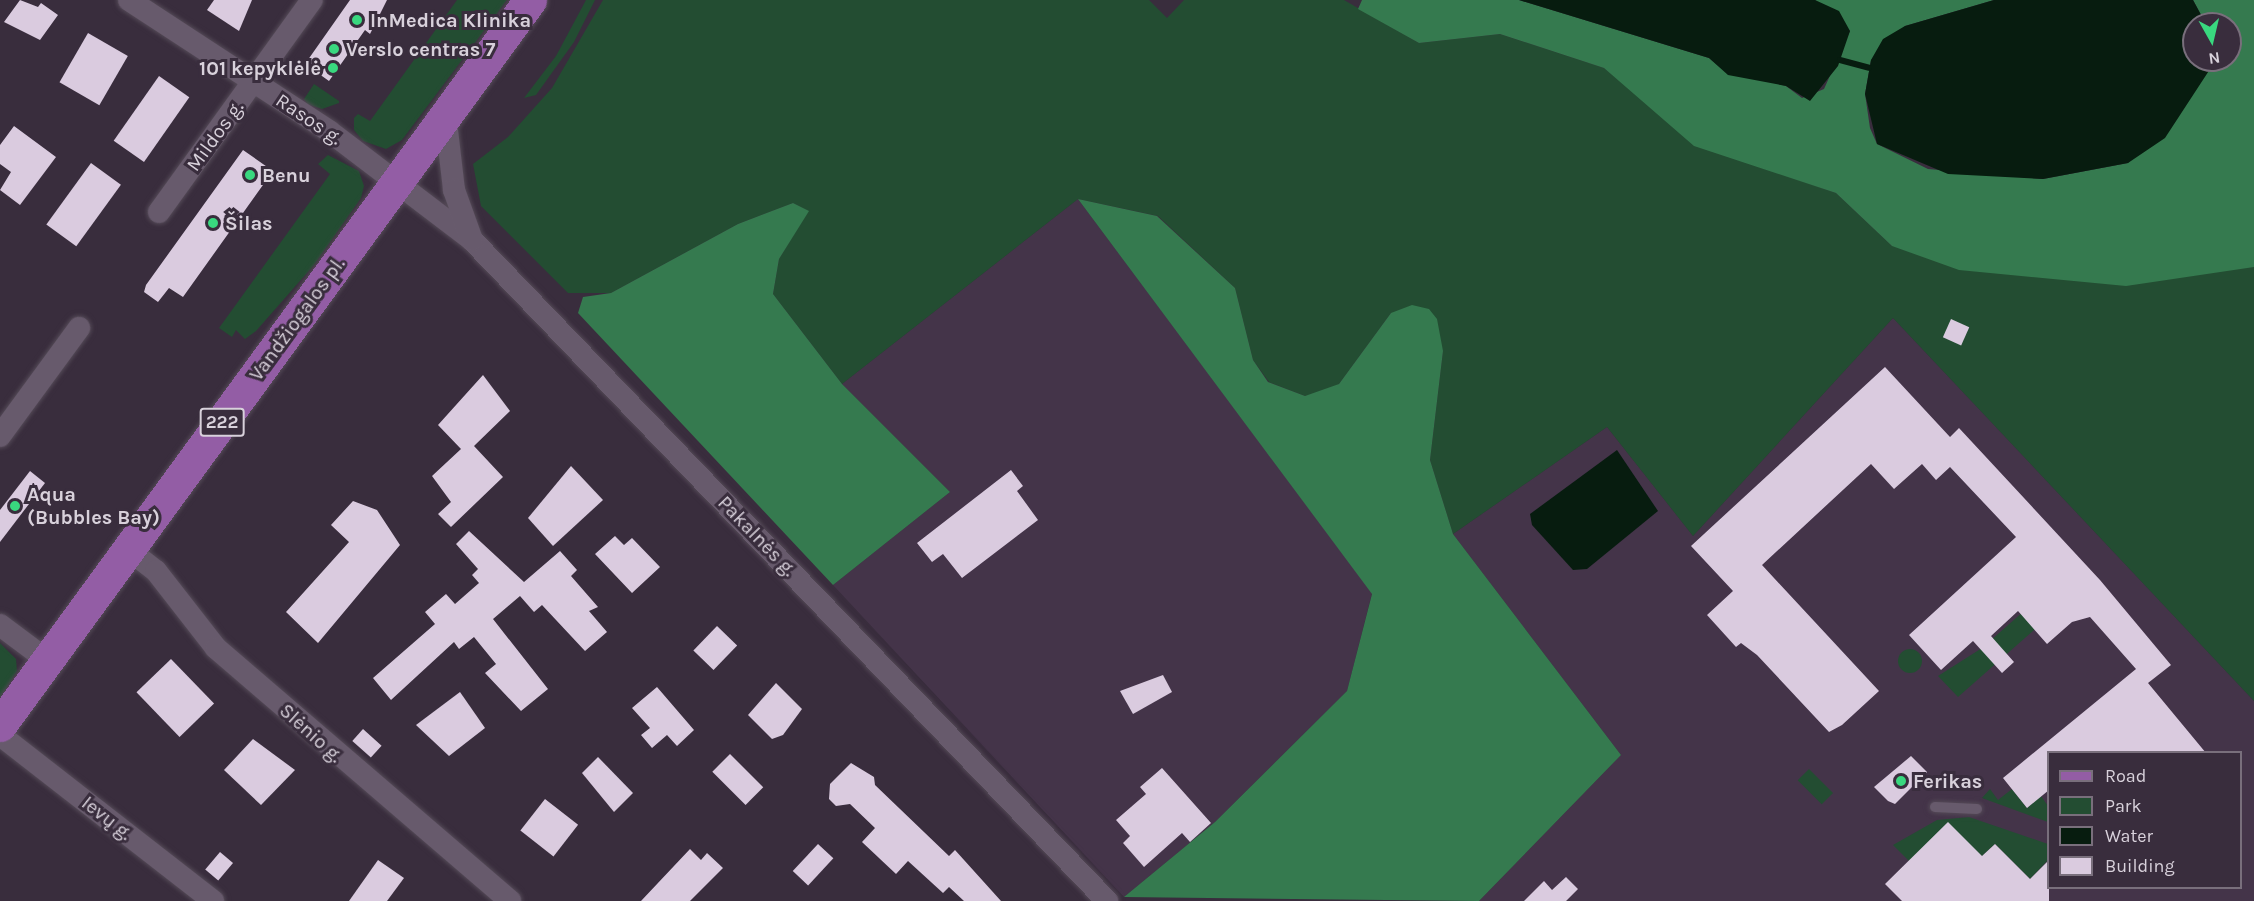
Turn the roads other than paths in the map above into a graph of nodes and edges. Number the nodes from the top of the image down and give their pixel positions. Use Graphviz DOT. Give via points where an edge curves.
graph roads {
  1 [pos="129,0"];
  2 [pos="312,0"];
  3 [pos="530,0"];
  4 [pos="254,82"];
  5 [pos="445,114"];
  6 [pos="396,183"];
  7 [pos="159,212"];
  8 [pos="472,240"];
  9 [pos="79,328"];
  10 [pos="0,436"];
  11 [pos="129,550"];
  12 [pos="0,625"];
  13 [pos="47,660"];
  14 [pos="0,725"];
  15 [pos="0,735"];
  16 [pos="1935,807"];
  17 [pos="1977,809"];
  18 [pos="213,901"];
  19 [pos="510,901"];
  20 [pos="1107,901"];
  1 -- 4 [label="street, Rasos g."];
  2 -- 4 [label="street, Mildos g."];
  3 -- 5 [label="main road, Vandžiogalos pl. / 222"];
  4 -- 6 [label="street, Rasos g."];
  4 -- 7 [label="street, Mildos g."];
  5 -- 6 [label="main road, Vandžiogalos pl. / 222"];
  5 -- 8 [label="street" via="454,190"];
  6 -- 8 [label="street, Pakalnės g."];
  6 -- 11 [label="main road, Vandžiogalos pl. / 222"];
  8 -- 20 [label="street, Pakalnės g."];
  9 -- 10 [label="street"];
  11 -- 13 [label="main road, Vandžiogalos pl. / 222"];
  11 -- 19 [label="street, Slėnio g." via="156,570 221,653"];
  12 -- 13 [label="street"];
  13 -- 14 [label="main road, Vandžiogalos pl. / 222"];
  15 -- 18 [label="street, Ievų g."];
  16 -- 17 [label="lane"];
}
